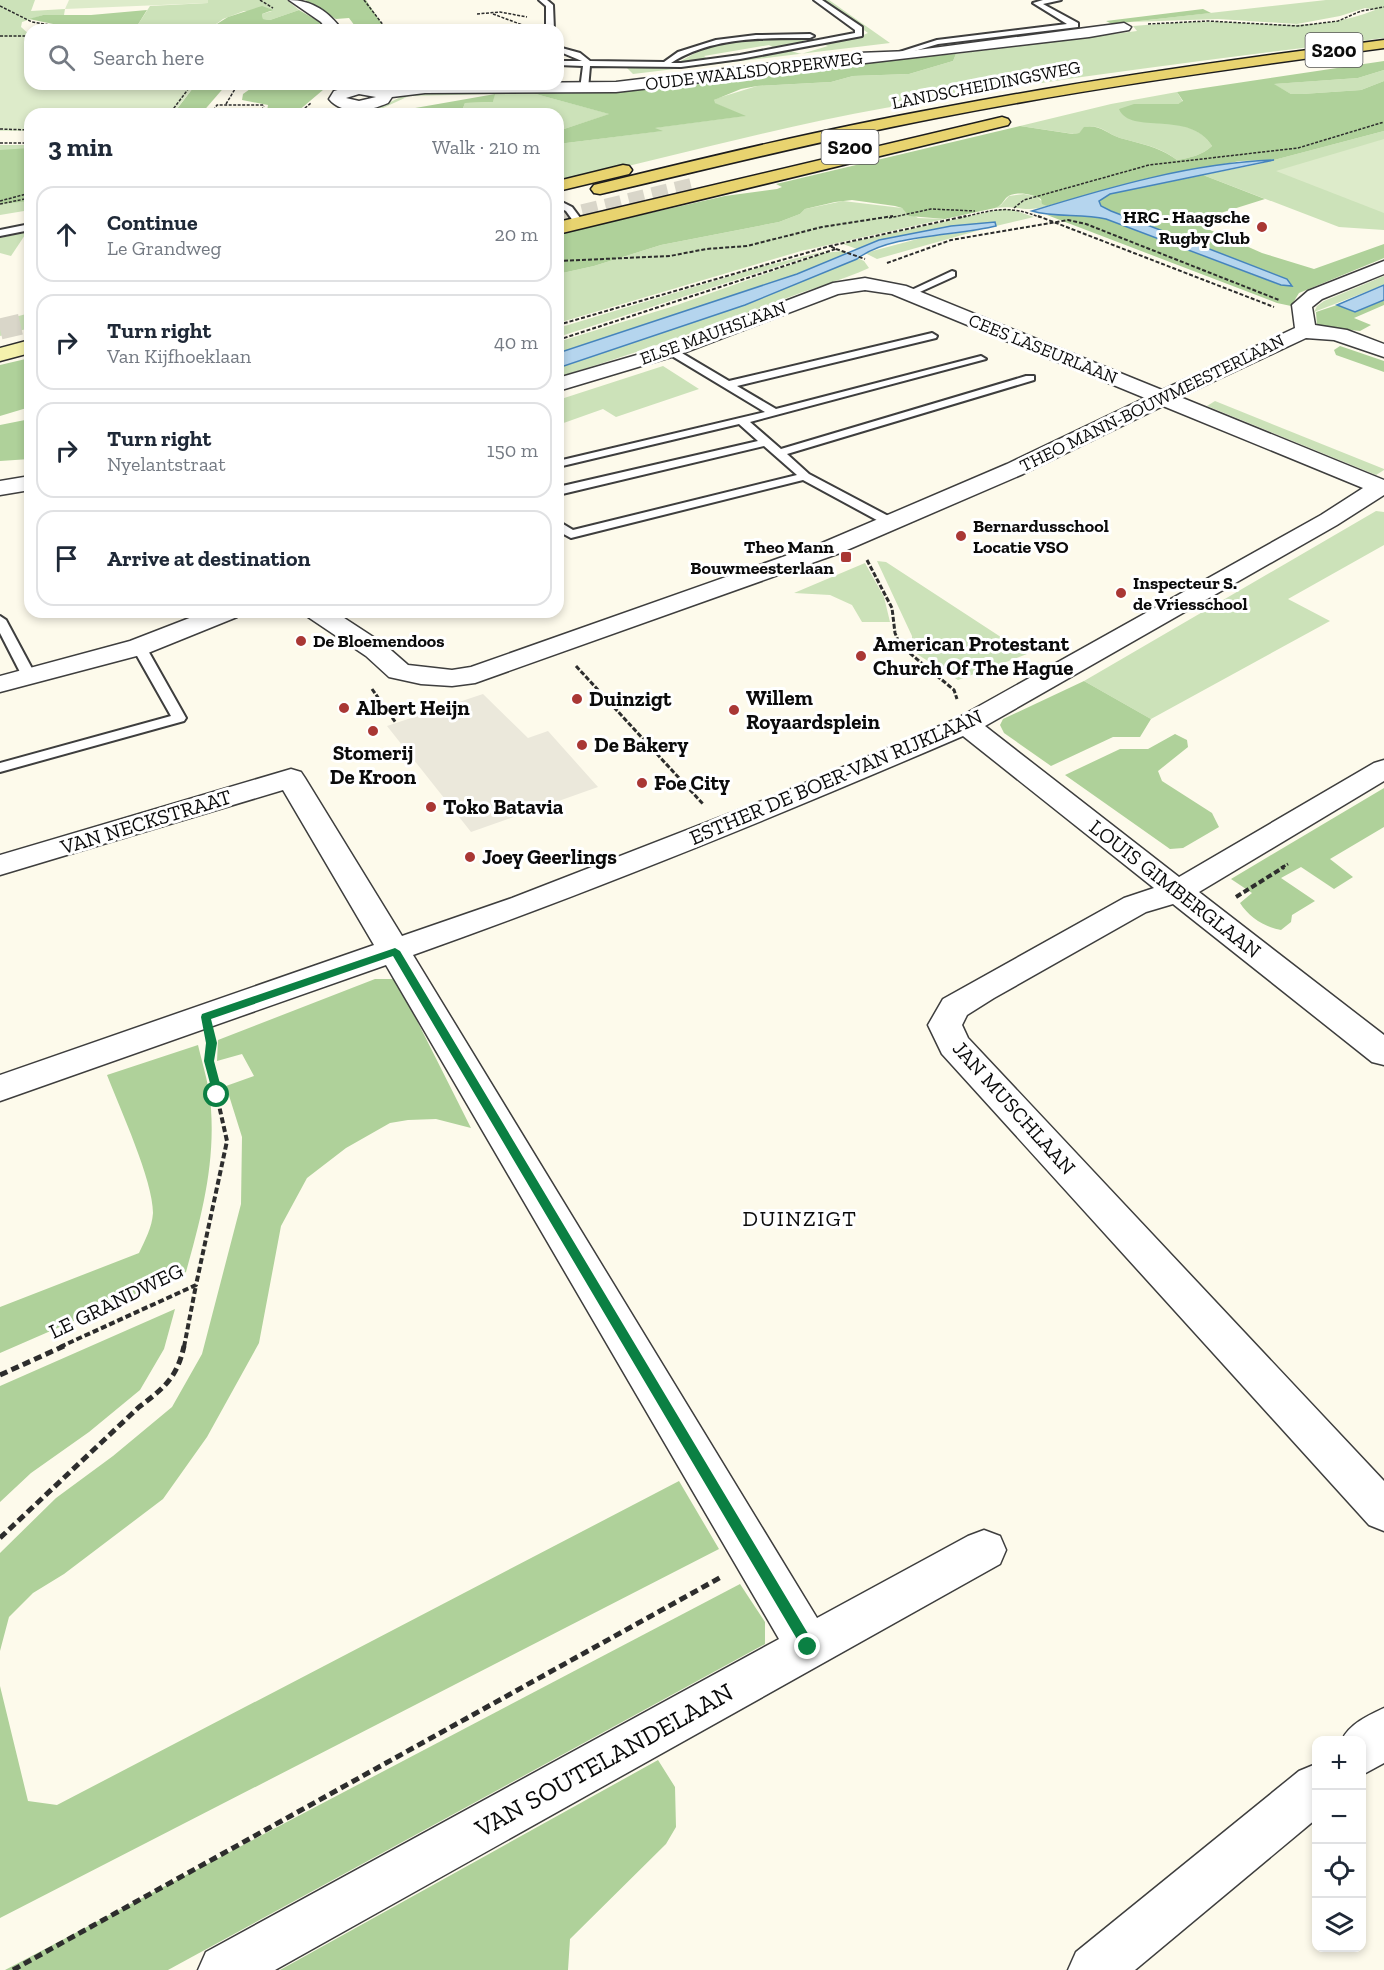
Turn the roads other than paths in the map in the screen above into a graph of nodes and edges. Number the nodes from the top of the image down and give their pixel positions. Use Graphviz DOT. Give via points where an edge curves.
graph roads {
  1 [pos="296,0"];
  2 [pos="542,0"];
  3 [pos="817,0"];
  4 [pos="1058,0"];
  5 [pos="1033,1"];
  6 [pos="330,24"];
  7 [pos="551,24"];
  8 [pos="1074,25"];
  9 [pos="1124,27"];
  10 [pos="1089,33"];
  11 [pos="841,38"];
  12 [pos="1384,44"];
  13 [pos="564,50"];
  14 [pos="1384,53"];
  15 [pos="891,56"];
  16 [pos="1283,57"];
  17 [pos="587,62"];
  18 [pos="564,63"];
  19 [pos="663,66"];
  20 [pos="1182,81"];
  21 [pos="564,87"];
  22 [pos="584,89"];
  23 [pos="413,90"];
  24 [pos="350,93"];
  25 [pos="1003,101"];
  26 [pos="1093,102"];
  27 [pos="331,108"];
  28 [pos="1018,119"];
  29 [pos="959,122"];
  30 [pos="564,185"];
  31 [pos="695,185"];
  32 [pos="600,189"];
  33 [pos="564,210"];
  34 [pos="579,223"];
  35 [pos="564,227"];
  36 [pos="24,228"];
  37 [pos="0,233"];
  38 [pos="1384,267"];
  39 [pos="952,274"];
  40 [pos="873,275"];
  41 [pos="908,294"];
  42 [pos="1384,327"];
  43 [pos="1306,330"];
  44 [pos="932,336"];
  45 [pos="1353,340"];
  46 [pos="24,348"];
  47 [pos="671,351"];
  48 [pos="1384,351"];
  49 [pos="0,355"];
  50 [pos="981,359"];
  51 [pos="1030,378"];
  52 [pos="564,383"];
  53 [pos="727,384"];
  54 [pos="1162,398"];
  55 [pos="774,413"];
  56 [pos="742,421"];
  57 [pos="766,441"];
  58 [pos="779,453"];
  59 [pos="564,463"];
  60 [pos="805,476"];
  61 [pos="24,484"];
  62 [pos="1382,487"];
  63 [pos="0,488"];
  64 [pos="564,490"];
  65 [pos="0,496"];
  66 [pos="24,496"];
  67 [pos="890,522"];
  68 [pos="564,529"];
  69 [pos="213,618"];
  70 [pos="326,618"];
  71 [pos="0,620"];
  72 [pos="139,647"];
  73 [pos="29,676"];
  74 [pos="0,684"];
  75 [pos="966,725"];
  76 [pos="0,768"];
  77 [pos="1384,769"];
  78 [pos="0,865"];
  79 [pos="1178,891"];
  80 [pos="395,951"];
  81 [pos="1384,1053"];
  82 [pos="0,1088"];
  83 [pos="1384,1511"];
  84 [pos="984,1550"];
  85 [pos="808,1647"];
  86 [pos="1384,1732"];
  87 [pos="1366,1748"];
  88 [pos="1315,1790"];
  89 [pos="224,1970"];
  90 [pos="1094,1970"];
  1 -- 6 [label="street"];
  2 -- 7 [label="lane" via="549,5"];
  3 -- 11 [label="lane" via="859,29 859,34"];
  4 -- 5 [label="lane"];
  5 -- 8 [label="lane"];
  8 -- 10 [label="lane"];
  8 -- 15 [label="lane" via="937,42"];
  9 -- 10 [label="street, OUDE WAALSDORPERWEG"];
  10 -- 15 [label="street, OUDE WAALSDORPERWEG"];
  11 -- 19 [label="lane" via="740,57"];
  11 -- 19 [label="lane" via="754,36 696,48"];
  12 -- 16 [label="main road, LANDSCHEIDINGSWEG / S200"];
  13 -- 17 [label="lane" via="584,57"];
  14 -- 20 [label="main road, LANDSCHEIDINGSWEG / S200"];
  15 -- 22 [label="street, OUDE WAALSDORPERWEG"];
  16 -- 25 [label="main road, LANDSCHEIDINGSWEG / S200"];
  16 -- 30 [label="main road" via="1156,68 975,96 786,133"];
  17 -- 18 [label="lane"];
  17 -- 19 [label="lane"];
  17 -- 22 [label="lane"];
  20 -- 26 [label="main road"];
  20 -- 29 [label="main road, LANDSCHEIDINGSWEG / S200"];
  21 -- 22 [label="street, OUDE WAALSDORPERWEG"];
  23 -- 24 [label="street, OUDE WAALSDORPERWEG" via="382,93 382,100 371,104"];
  24 -- 27 [label="street"];
  25 -- 29 [label="main road, S200"];
  25 -- 32 [label="main road, LANDSCHEIDINGSWEG / S200"];
  28 -- 34 [label="main road"];
  29 -- 31 [label="main road, LANDSCHEIDINGSWEG / S200"];
  33 -- 34 [label="lane"];
  34 -- 35 [label="main road"];
  36 -- 37 [label="lane"];
  38 -- 43 [label="street, THEO MANN-BOUWMEESTERLAAN" via="1315,294 1302,305"];
  39 -- 41 [label="lane"];
  40 -- 41 [label="street, CEES LASEURLAAN" via="885,285"];
  40 -- 47 [label="street, ELSE MAUHSLAAN"];
  41 -- 54 [label="street, CEES LASEURLAAN"];
  42 -- 45 [label="street"];
  43 -- 45 [label="street" via="1334,332"];
  43 -- 54 [label="street, THEO MANN-BOUWMEESTERLAAN"];
  44 -- 53 [label="lane"];
  45 -- 48 [label="street"];
  46 -- 49 [label="main road"];
  47 -- 52 [label="street, ELSE MAUHSLAAN"];
  47 -- 53 [label="lane"];
  50 -- 55 [label="lane"];
  51 -- 58 [label="lane"];
  53 -- 55 [label="lane"];
  54 -- 62 [label="street, CEES LASEURLAAN"];
  54 -- 67 [label="street, THEO MANN-BOUWMEESTERLAAN" via="1015,469"];
  55 -- 56 [label="lane"];
  56 -- 57 [label="lane"];
  56 -- 59 [label="lane"];
  57 -- 58 [label="lane"];
  57 -- 64 [label="lane"];
  58 -- 60 [label="lane"];
  60 -- 67 [label="lane"];
  60 -- 68 [label="lane" via="571,534"];
  61 -- 63 [label="street"];
  62 -- 75 [label="street, ESTHER DE BOER-VAN RIJKLAAN"];
  65 -- 66 [label="street"];
  67 -- 70 [label="street, THEO MANN-BOUWMEESTERLAAN" via="475,675 421,676 399,671"];
  69 -- 72 [label="street"];
  71 -- 73 [label="lane"];
  72 -- 73 [label="street"];
  72 -- 76 [label="lane" via="179,718"];
  73 -- 74 [label="street"];
  75 -- 79 [label="street, LOUIS GIMBERGLAAN"];
  75 -- 80 [label="street, ESTHER DE BOER-VAN RIJKLAAN" via="723,827 523,906"];
  77 -- 79 [label="street, JAN MUSCHLAAN"];
  78 -- 80 [label="street, VAN NECKSTRAAT" via="291,778"];
  79 -- 81 [label="street, LOUIS GIMBERGLAAN"];
  79 -- 83 [label="street, JAN MUSCHLAAN" via="1135,906 982,990 956,1007 945,1025 954,1045"];
  80 -- 82 [label="street, ESTHER DE BOER-VAN RIJKLAAN"];
  80 -- 85 [label="street"];
  84 -- 85 [label="street, VAN SOUTELANDELAAN"];
  85 -- 89 [label="street, VAN SOUTELANDELAAN"];
  86 -- 87 [label="street"];
  88 -- 90 [label="street"];
}
